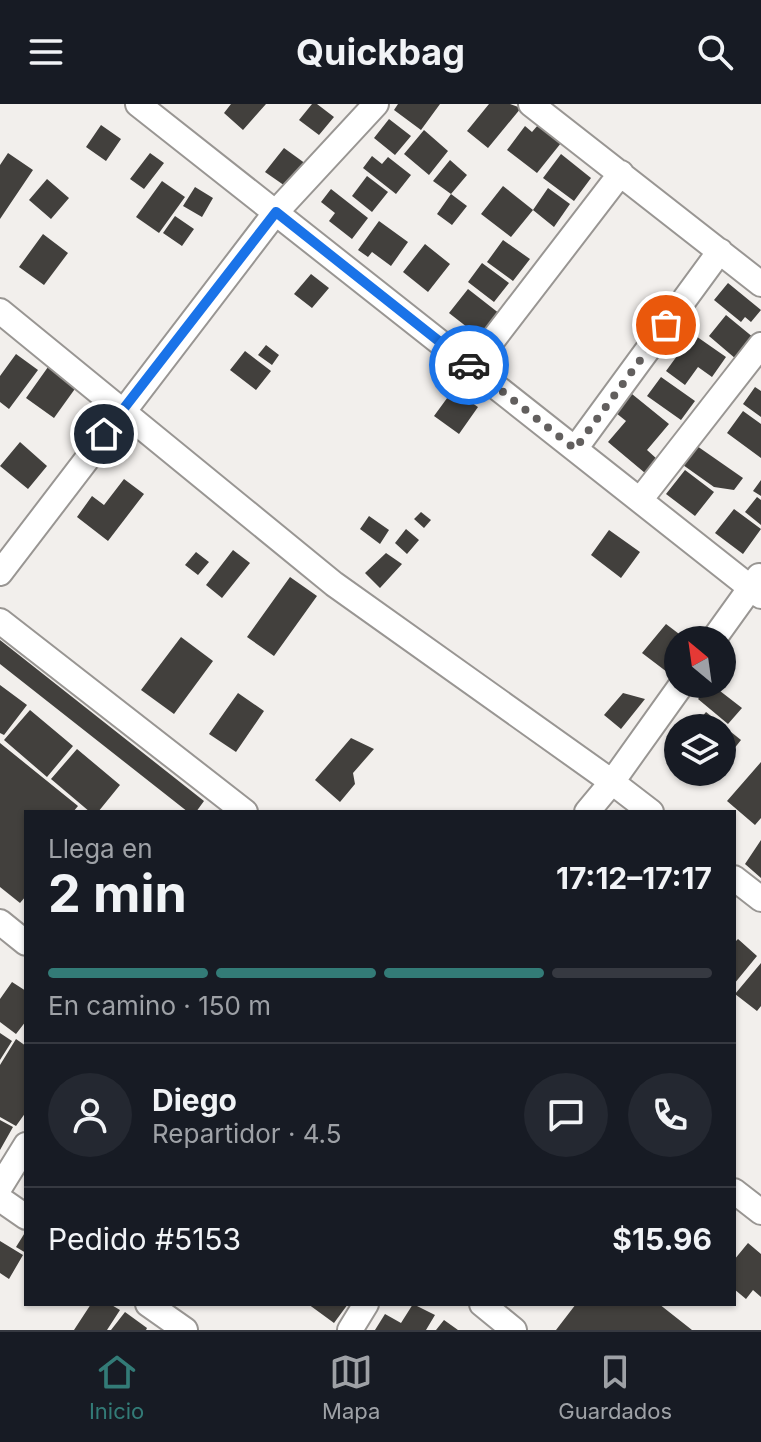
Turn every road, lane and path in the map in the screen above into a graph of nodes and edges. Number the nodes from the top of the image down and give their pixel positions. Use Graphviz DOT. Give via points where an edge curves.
graph roads {
  1 [pos="138,104"];
  2 [pos="376,104"];
  3 [pos="531,104"];
  4 [pos="621,173"];
  5 [pos="276,212"];
  6 [pos="720,251"];
  7 [pos="761,284"];
  8 [pos="0,311"];
  9 [pos="761,345"];
  10 [pos="472,367"];
  11 [pos="122,411"];
  12 [pos="575,449"];
  13 [pos="640,500"];
  14 [pos="0,573"];
  15 [pos="758,586"];
  16 [pos="0,621"];
  17 [pos="725,626"];
  18 [pos="672,698"];
  19 [pos="612,782"];
  20 [pos="242,810"];
  21 [pos="589,810"];
  22 [pos="648,810"];
  23 [pos="736,880"];
  24 [pos="761,899"];
  25 [pos="0,922"];
  26 [pos="24,941"];
  27 [pos="24,1148"];
  28 [pos="0,1187"];
  29 [pos="736,1193"];
  30 [pos="0,1199"];
  31 [pos="761,1212"];
  32 [pos="24,1216"];
  33 [pos="151,1306"];
  34 [pos="365,1306"];
  35 [pos="484,1306"];
  36 [pos="185,1330"];
  37 [pos="350,1330"];
  38 [pos="514,1330"];
  1 -- 5 [label="street"];
  2 -- 5 [label="street"];
  3 -- 4 [label="street"];
  4 -- 6 [label="street"];
  4 -- 10 [label="street"];
  5 -- 10 [label="street"];
  5 -- 11 [label="street"];
  6 -- 7 [label="street"];
  6 -- 12 [label="street"];
  8 -- 11 [label="street"];
  9 -- 13 [label="street"];
  10 -- 12 [label="street"];
  11 -- 14 [label="street"];
  11 -- 19 [label="street" via="334,584"];
  12 -- 13 [label="street"];
  13 -- 15 [label="street"];
  15 -- 17 [label="street"];
  16 -- 20 [label="street"];
  18 -- 19 [label="street"];
  19 -- 21 [label="street"];
  19 -- 22 [label="street"];
  23 -- 24 [label="street"];
  25 -- 26 [label="street"];
  27 -- 28 [label="street"];
  29 -- 31 [label="street"];
  30 -- 32 [label="street"];
  33 -- 36 [label="street"];
  34 -- 37 [label="street"];
  35 -- 38 [label="street"];
}
